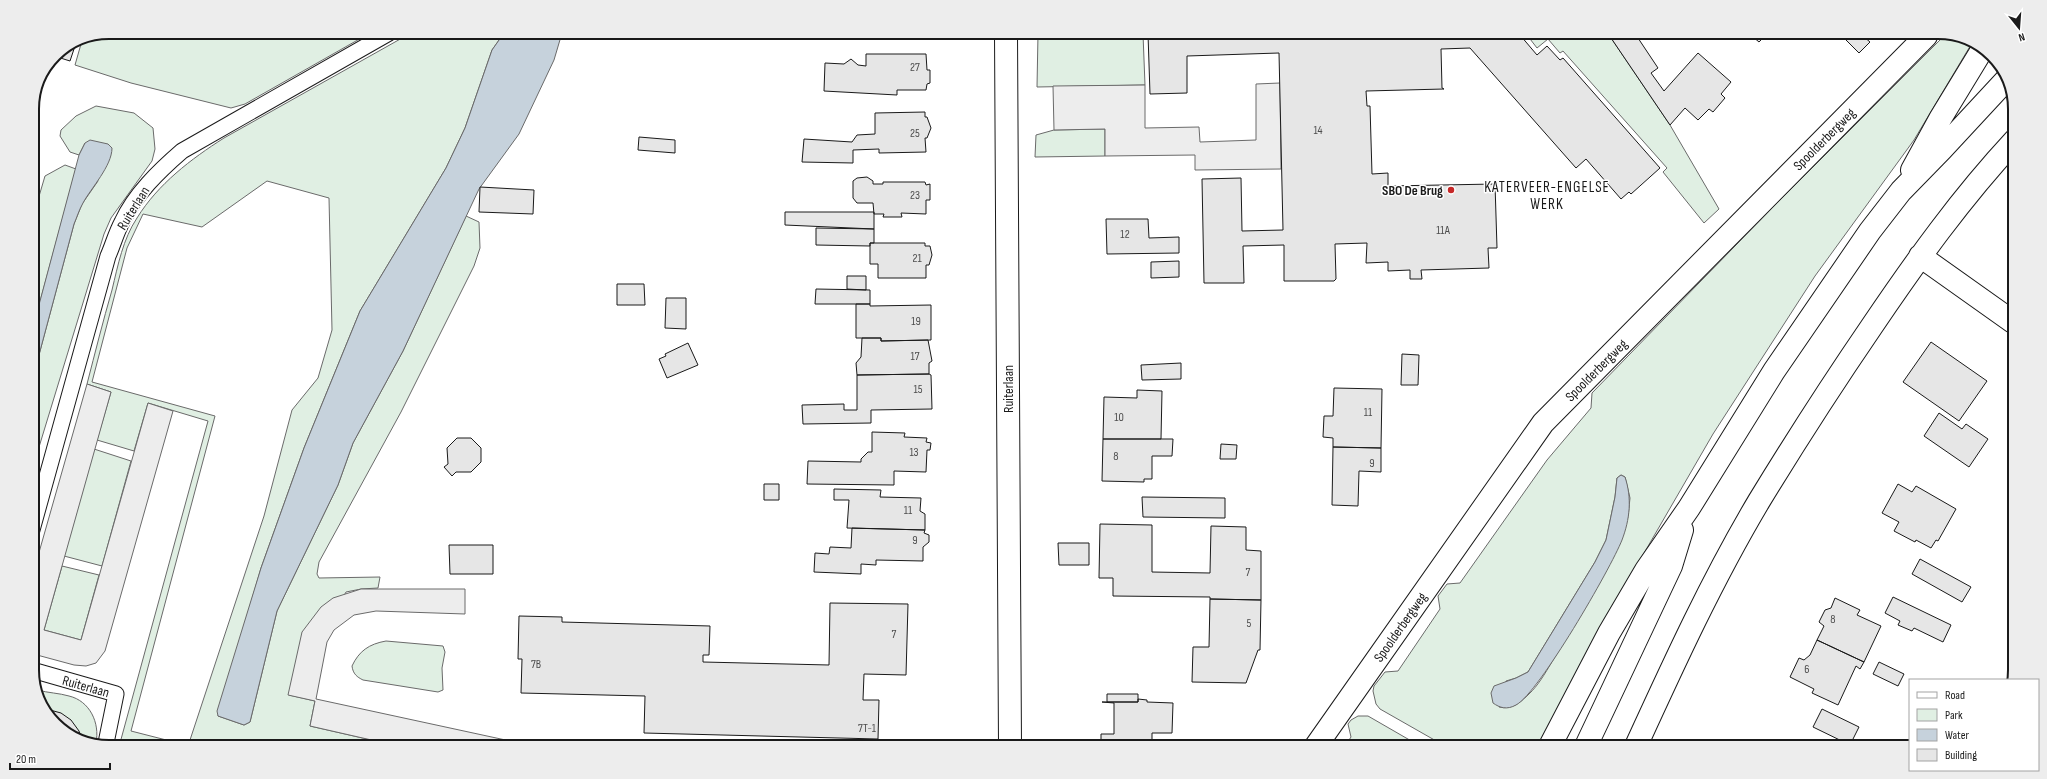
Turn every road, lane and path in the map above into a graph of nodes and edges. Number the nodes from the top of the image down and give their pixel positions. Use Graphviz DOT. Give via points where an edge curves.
graph roads {
  1 [pos="378,39"];
  2 [pos="1006,39"];
  3 [pos="1923,39"];
  4 [pos="1980,53"];
  5 [pos="2003,83"];
  6 [pos="2008,148"];
  7 [pos="1901,190"];
  8 [pos="1920,256"];
  9 [pos="2008,318"];
  10 [pos="39,505"];
  11 [pos="1689,508"];
  12 [pos="39,672"];
  13 [pos="107,740"];
  14 [pos="1010,740"];
  15 [pos="1320,740"];
  16 [pos="1553,740"];
  17 [pos="1589,740"];
  18 [pos="1639,740"];
  1 -- 10 [label="lane, Ruiterlaan" via="182,151 164,166 137,198 122,221 108,256"];
  2 -- 14 [label="street, Ruiterlaan"];
  3 -- 15 [label="street, Spoolderbergweg" via="1543,423"];
  4 -- 7 [label="street"];
  5 -- 7 [label="street"];
  6 -- 8 [label="street" via="1981,177"];
  7 -- 11 [label="street" via="1774,370"];
  8 -- 9 [label="street"];
  8 -- 18 [label="street" via="1822,398 1758,502 1682,644"];
  11 -- 16 [label="street" via="1646,570 1616,620"];
  11 -- 17 [label="street" via="1671,566"];
  12 -- 13 [label="lane, Ruiterlaan" via="116,694"];
}
